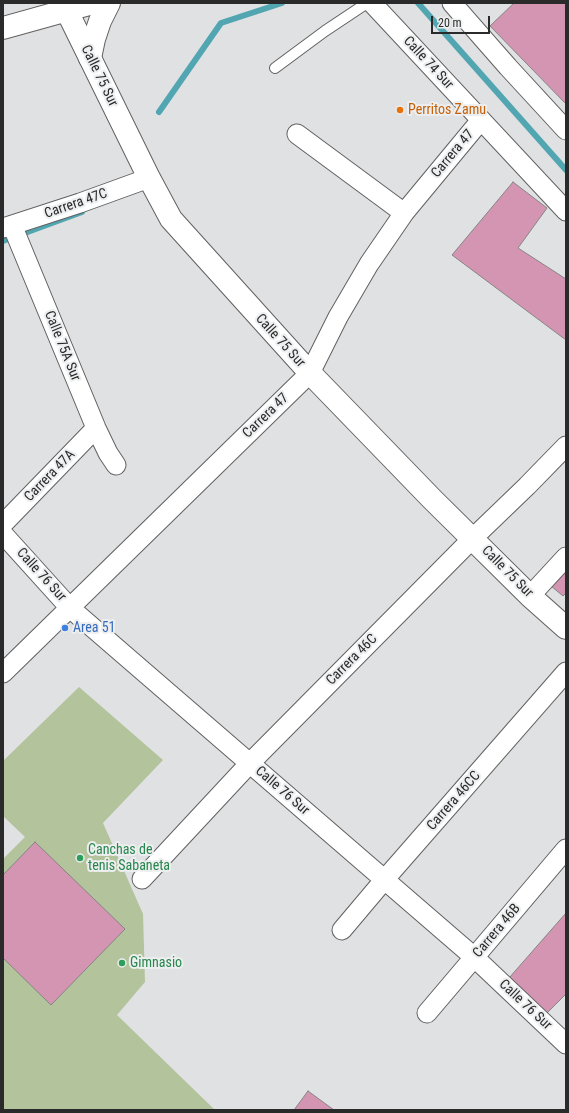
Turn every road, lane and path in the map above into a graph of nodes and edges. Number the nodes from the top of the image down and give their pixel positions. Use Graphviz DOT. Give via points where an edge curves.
graph roads {
  1 [pos="93,3"];
  2 [pos="109,3"];
  3 [pos="367,3"];
  4 [pos="372,3"];
  5 [pos="452,3"];
  6 [pos="65,7"];
  7 [pos="3,28"];
  8 [pos="90,58"];
  9 [pos="275,68"];
  10 [pos="481,120"];
  11 [pos="566,130"];
  12 [pos="297,134"];
  13 [pos="149,178"];
  14 [pos="566,211"];
  15 [pos="404,213"];
  16 [pos="10,227"];
  17 [pos="310,373"];
  18 [pos="96,428"];
  19 [pos="566,446"];
  20 [pos="116,465"];
  21 [pos="3,524"];
  22 [pos="3,534"];
  23 [pos="472,538"];
  24 [pos="566,556"];
  25 [pos="530,596"];
  26 [pos="70,608"];
  27 [pos="566,628"];
  28 [pos="566,672"];
  29 [pos="3,673"];
  30 [pos="250,763"];
  31 [pos="566,849"];
  32 [pos="142,879"];
  33 [pos="385,879"];
  34 [pos="342,930"];
  35 [pos="474,957"];
  36 [pos="427,1013"];
  37 [pos="566,1044"];
  1 -- 6 [label="street"];
  2 -- 8 [label="street" via="98,27"];
  3 -- 9 [label="lane"];
  4 -- 10 [label="street, Calle 74 Sur"];
  5 -- 11 [label="street"];
  6 -- 7 [label="street"];
  6 -- 8 [label="street, Calle 75 Sur"];
  8 -- 13 [label="street, Calle 75 Sur"];
  10 -- 14 [label="street, Calle 74 Sur"];
  10 -- 15 [label="street, Carrera 47"];
  12 -- 15 [label="street"];
  13 -- 16 [label="street, Carrera 47C"];
  13 -- 17 [label="street, Calle 75 Sur" via="171,219"];
  15 -- 17 [label="street, Carrera 47" via="369,264 338,317"];
  16 -- 18 [label="street, Calle 75A Sur" via="22,248"];
  17 -- 23 [label="street, Calle 75 Sur"];
  17 -- 26 [label="street, Carrera 47"];
  18 -- 20 [label="street, Calle 75A Sur"];
  18 -- 21 [label="street, Carrera 47A"];
  19 -- 23 [label="street, Carrera 46C"];
  22 -- 26 [label="street, Calle 76 Sur"];
  23 -- 25 [label="street, Calle 75 Sur"];
  23 -- 30 [label="street, Carrera 46C"];
  24 -- 25 [label="street"];
  25 -- 27 [label="street, Calle 75 Sur"];
  26 -- 29 [label="street, Carrera 47"];
  26 -- 30 [label="street, Calle 76 Sur"];
  28 -- 33 [label="street, Carrera 46CC"];
  30 -- 32 [label="street, Carrera 46C"];
  30 -- 33 [label="street, Calle 76 Sur"];
  31 -- 35 [label="street, Carrera 46B"];
  33 -- 34 [label="street, Carrera 46CC"];
  33 -- 35 [label="street, Calle 76 Sur"];
  35 -- 36 [label="street, Carrera 46B"];
  35 -- 37 [label="street, Calle 76 Sur"];
}
